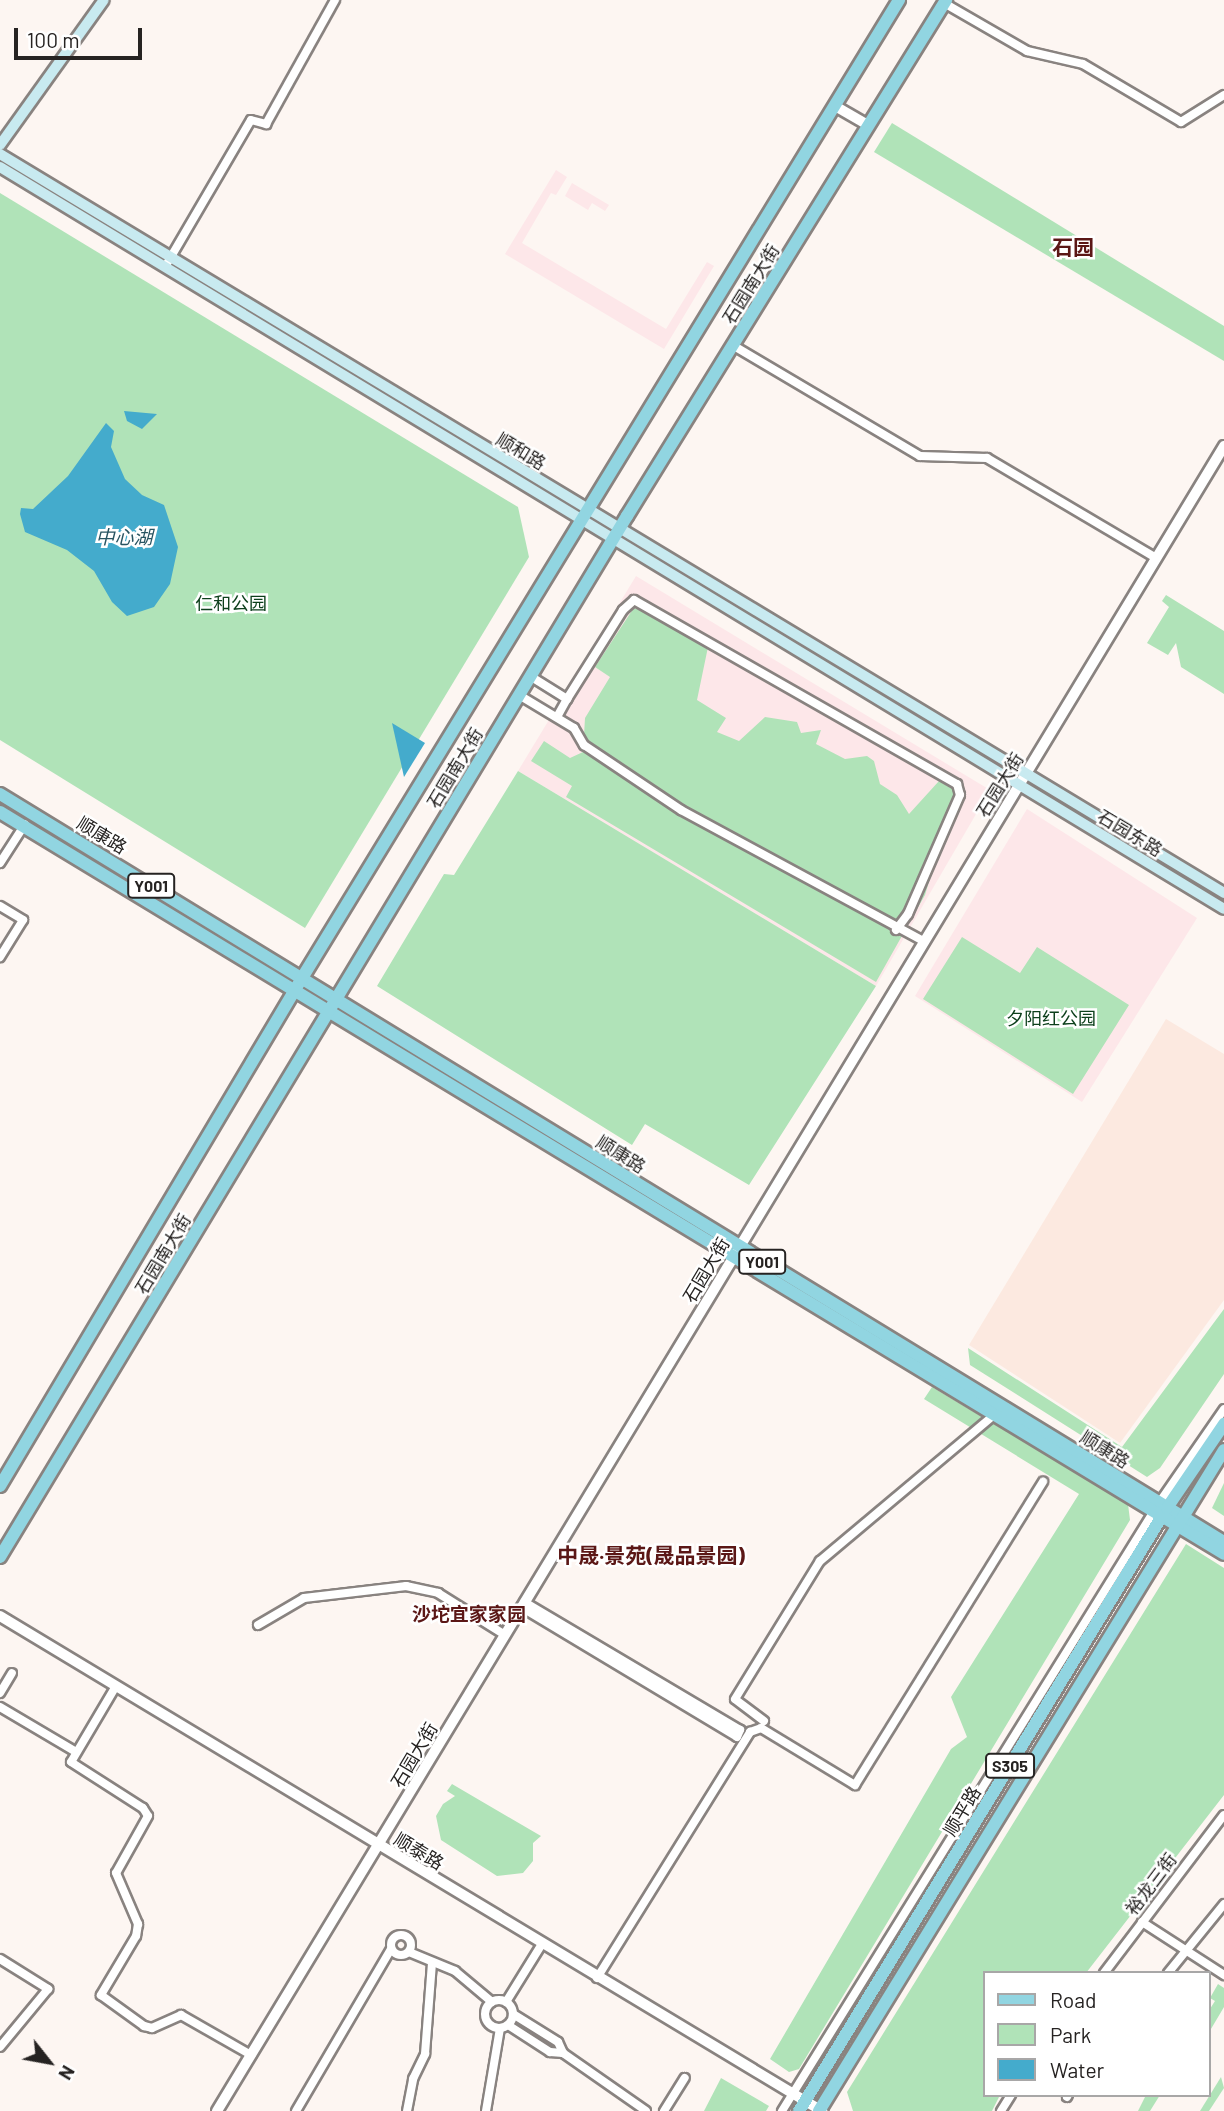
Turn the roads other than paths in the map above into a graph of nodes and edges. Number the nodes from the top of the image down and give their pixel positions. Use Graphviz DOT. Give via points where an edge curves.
graph roads {
  1 [pos="104,0"];
  2 [pos="335,0"];
  3 [pos="899,0"];
  4 [pos="945,2"];
  5 [pos="1224,95"];
  6 [pos="835,106"];
  7 [pos="869,126"];
  8 [pos="0,145"];
  9 [pos="0,154"];
  10 [pos="0,167"];
  11 [pos="167,263"];
  12 [pos="734,346"];
  13 [pos="1224,446"];
  14 [pos="586,516"];
  15 [pos="616,534"];
  16 [pos="1156,558"];
  17 [pos="530,676"];
  18 [pos="519,695"];
  19 [pos="568,699"];
  20 [pos="556,717"];
  21 [pos="1025,776"];
  22 [pos="1018,786"];
  23 [pos="0,794"];
  24 [pos="0,812"];
  25 [pos="31,813"];
  26 [pos="23,826"];
  27 [pos="1,859"];
  28 [pos="1224,893"];
  29 [pos="0,906"];
  30 [pos="1224,909"];
  31 [pos="908,914"];
  32 [pos="896,930"];
  33 [pos="924,940"];
  34 [pos="0,957"];
  35 [pos="299,984"];
  36 [pos="334,1005"];
  37 [pos="736,1251"];
  38 [pos="1224,1409"];
  39 [pos="995,1414"];
  40 [pos="1224,1424"];
  41 [pos="1224,1450"];
  42 [pos="1043,1482"];
  43 [pos="0,1486"];
  44 [pos="1161,1509"];
  45 [pos="1178,1520"];
  46 [pos="1224,1542"];
  47 [pos="1224,1554"];
  48 [pos="0,1558"];
  49 [pos="523,1604"];
  50 [pos="0,1616"];
  51 [pos="258,1625"];
  52 [pos="505,1635"];
  53 [pos="12,1673"];
  54 [pos="116,1686"];
  55 [pos="0,1693"];
  56 [pos="0,1707"];
  57 [pos="764,1721"];
  58 [pos="738,1733"];
  59 [pos="76,1752"];
  60 [pos="1224,1815"];
  61 [pos="378,1845"];
  62 [pos="1224,1904"];
  63 [pos="1142,1922"];
  64 [pos="542,1944"];
  65 [pos="391,1949"];
  66 [pos="1186,1950"];
  67 [pos="408,1952"];
  68 [pos="0,1959"];
  69 [pos="432,1962"];
  70 [pos="1105,1971"];
  71 [pos="1170,1971"];
  72 [pos="1224,1975"];
  73 [pos="597,1978"];
  74 [pos="492,2002"];
  75 [pos="506,2002"];
  76 [pos="513,2014"];
  77 [pos="504,2027"];
  78 [pos="0,2047"];
  79 [pos="563,2053"];
  80 [pos="251,2055"];
  81 [pos="685,2078"];
  82 [pos="791,2095"];
  83 [pos="802,2106"];
  84 [pos="490,2109"];
  85 [pos="217,2111"];
  86 [pos="296,2111"];
  87 [pos="407,2111"];
  88 [pos="646,2111"];
  89 [pos="664,2111"];
  90 [pos="782,2111"];
  91 [pos="820,2111"];
  1 -- 8 [label="main road"];
  2 -- 11 [label="street" via="266,124 251,120"];
  3 -- 6 [label="main road, 石园南大街"];
  4 -- 5 [label="street" via="1027,51 1083,64 1181,122"];
  4 -- 7 [label="main road, 石园南大街"];
  6 -- 7 [label="street"];
  6 -- 14 [label="main road, 石园南大街"];
  7 -- 12 [label="main road, 石园南大街"];
  9 -- 11 [label="main road, 顺和路"];
  10 -- 11 [label="main road, 顺和路"];
  11 -- 14 [label="main road, 顺和路"];
  12 -- 15 [label="main road, 石园南大街"];
  12 -- 16 [label="street" via="920,456 987,458"];
  13 -- 16 [label="street, 石园大街"];
  14 -- 15 [label="main road, 顺和路"];
  14 -- 35 [label="main road, 石园南大街"];
  15 -- 17 [label="main road, 石园南大街"];
  15 -- 21 [label="main road, 顺和路"];
  15 -- 22 [label="main road, 顺和路"];
  16 -- 21 [label="street, 石园大街"];
  17 -- 18 [label="main road, 石园南大街"];
  17 -- 19 [label="street"];
  18 -- 20 [label="street"];
  18 -- 36 [label="main road, 石园南大街"];
  19 -- 20 [label="street"];
  19 -- 31 [label="street" via="623,610 634,600 957,783 960,795"];
  20 -- 32 [label="street" via="574,728 584,745 681,810 828,887"];
  21 -- 22 [label="street, 石园大街"];
  21 -- 28 [label="main road, 石园东路"];
  22 -- 30 [label="main road, 石园东路"];
  22 -- 33 [label="street, 石园大街"];
  23 -- 25 [label="main road, 顺康路 / Y001"];
  24 -- 26 [label="main road, 顺康路"];
  25 -- 26 [label="street"];
  25 -- 35 [label="main road, 顺康路 / Y001"];
  26 -- 27 [label="street"];
  26 -- 35 [label="main road, 顺康路"];
  29 -- 34 [label="street" via="23,920"];
  31 -- 32 [label="street"];
  31 -- 33 [label="street" via="908,926"];
  32 -- 33 [label="street"];
  33 -- 37 [label="street, 石园大街"];
  35 -- 36 [label="main road, 顺康路 / Y001"];
  35 -- 43 [label="main road, 石园南大街"];
  36 -- 37 [label="main road, 顺康路 / Y001"];
  36 -- 48 [label="main road, 石园南大街"];
  37 -- 39 [label="main road, 顺康路"];
  37 -- 44 [label="main road, 顺康路 / Y001"];
  37 -- 49 [label="street, 石园大街"];
  38 -- 44 [label="street"];
  39 -- 44 [label="main road, 顺康路"];
  39 -- 57 [label="street" via="820,1561 735,1699"];
  40 -- 44 [label="main road, 顺平路 / S305"];
  41 -- 45 [label="main road, 顺平路 / S305"];
  42 -- 73 [label="street" via="855,1785 761,1728 750,1732"];
  44 -- 45 [label="main road, 顺康路 / Y001"];
  44 -- 82 [label="street"];
  44 -- 83 [label="main road, 顺平路 / S305"];
  45 -- 46 [label="main road, 顺康路 / Y001"];
  45 -- 47 [label="main road, 顺康路"];
  45 -- 91 [label="main road, 顺平路 / S305"];
  49 -- 52 [label="street, 石园大街"];
  49 -- 58 [label="street"];
  50 -- 54 [label="street, 顺泰路"];
  51 -- 52 [label="street" via="304,1598 407,1586 438,1593"];
  52 -- 61 [label="street, 石园大街"];
  53 -- 55 [label="street"];
  54 -- 59 [label="street"];
  54 -- 61 [label="street, 顺泰路"];
  56 -- 59 [label="street"];
  59 -- 80 [label="street" via="72,1765 143,1808 148,1816 116,1873 138,1924 101,1995 103,2000 152,2028 181,2015"];
  60 -- 63 [label="street, 裕龙三街"];
  61 -- 64 [label="street, 顺泰路"];
  61 -- 80 [label="street, 石园大街"];
  62 -- 66 [label="street"];
  63 -- 66 [label="street"];
  63 -- 70 [label="street, 裕龙三街"];
  64 -- 73 [label="street, 顺泰路"];
  64 -- 75 [label="street"];
  65 -- 67 [label="street" via="401,1955"];
  65 -- 67 [label="street" via="395,1936 405,1935 411,1942"];
  65 -- 86 [label="street"];
  66 -- 71 [label="street"];
  66 -- 72 [label="street"];
  67 -- 69 [label="street"];
  68 -- 78 [label="street" via="48,1989"];
  69 -- 74 [label="street" via="455,1971"];
  69 -- 87 [label="street" via="425,2053 413,2079"];
  73 -- 82 [label="street, 顺泰路"];
  74 -- 75 [label="street"];
  74 -- 77 [label="street" via="485,2017"];
  75 -- 76 [label="street"];
  76 -- 77 [label="street"];
  76 -- 79 [label="street" via="558,2042"];
  77 -- 79 [label="street" via="550,2052"];
  77 -- 84 [label="street"];
  79 -- 88 [label="street"];
  80 -- 85 [label="street, 石园大街"];
  81 -- 89 [label="street"];
  82 -- 83 [label="street, 顺泰路"];
  82 -- 90 [label="street"];
  83 -- 91 [label="street, 顺泰路"];
}
